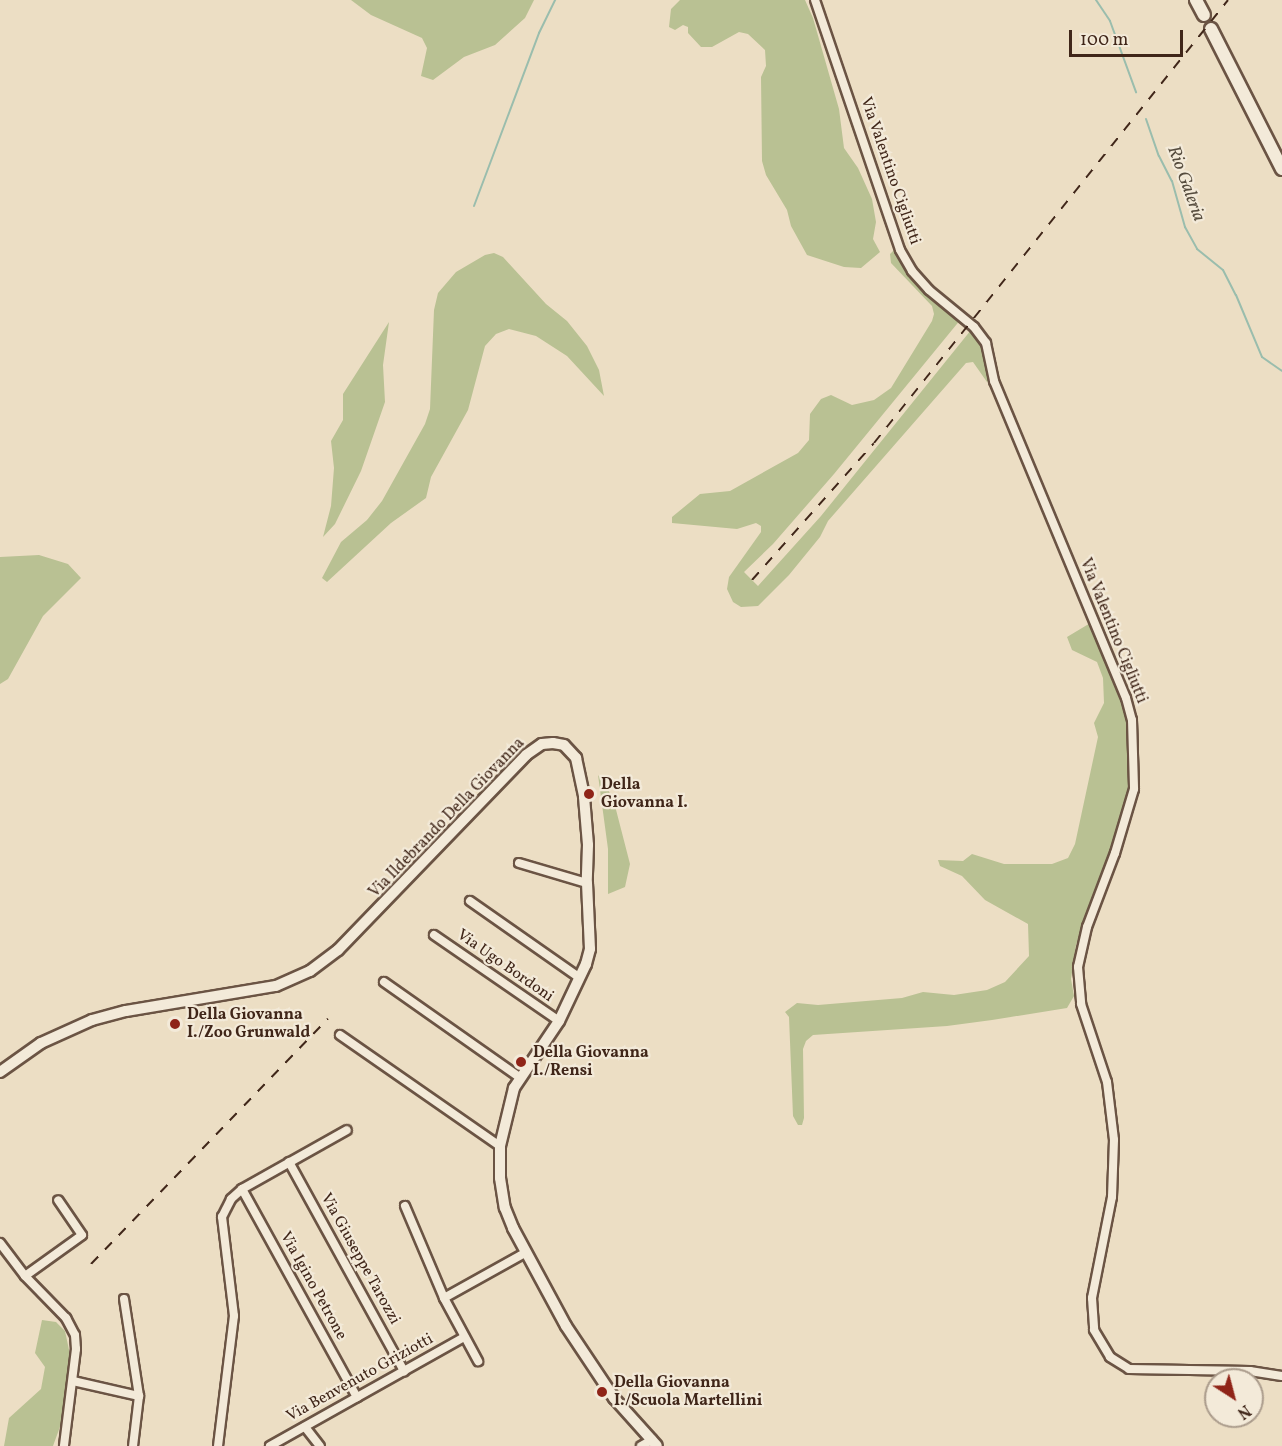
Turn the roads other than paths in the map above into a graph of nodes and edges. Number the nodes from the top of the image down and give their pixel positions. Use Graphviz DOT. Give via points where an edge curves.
graph roads {
  1 [pos="815,0"];
  2 [pos="1196,0"];
  3 [pos="1204,15"];
  4 [pos="1211,29"];
  5 [pos="1282,169"];
  6 [pos="519,863"];
  7 [pos="587,884"];
  8 [pos="470,901"];
  9 [pos="434,935"];
  10 [pos="580,978"];
  11 [pos="384,982"];
  12 [pos="559,1021"];
  13 [pos="340,1035"];
  14 [pos="0,1072"];
  15 [pos="519,1077"];
  16 [pos="347,1130"];
  17 [pos="500,1146"];
  18 [pos="289,1162"];
  19 [pos="242,1189"];
  20 [pos="58,1200"];
  21 [pos="405,1206"];
  22 [pos="0,1243"];
  23 [pos="525,1253"];
  24 [pos="25,1276"];
  25 [pos="444,1298"];
  26 [pos="124,1299"];
  27 [pos="464,1336"];
  28 [pos="478,1361"];
  29 [pos="404,1371"];
  30 [pos="1282,1376"];
  31 [pos="73,1381"];
  32 [pos="139,1396"];
  33 [pos="357,1397"];
  34 [pos="305,1427"];
  35 [pos="654,1443"];
  36 [pos="64,1446"];
  37 [pos="133,1446"];
  38 [pos="218,1446"];
  39 [pos="270,1446"];
  40 [pos="320,1446"];
  41 [pos="641,1446"];
  1 -- 30 [label="street, Via Valentino Cigliutti" via="900,250 929,290 974,327 986,343 994,381 1132,720 1134,789 1087,927 1078,967 1081,1004 1107,1082 1114,1140 1112,1197 1092,1298 1094,1330 1110,1357 1129,1369 1250,1371"];
  2 -- 3 [label="main road"];
  4 -- 5 [label="main road"];
  6 -- 7 [label="street"];
  7 -- 10 [label="street, Via Ildebrando Della Giovanna" via="591,940"];
  7 -- 14 [label="street, Via Ildebrando Della Giovanna" via="588,836 577,760 564,746 542,744 524,757 338,951 310,971 276,986 92,1020 41,1043"];
  8 -- 10 [label="street"];
  9 -- 12 [label="street, Via Ugo Bordoni"];
  10 -- 12 [label="street, Via Ildebrando Della Giovanna"];
  11 -- 15 [label="street"];
  12 -- 15 [label="street, Via Ildebrando Della Giovanna"];
  13 -- 17 [label="street"];
  15 -- 17 [label="street, Via Ildebrando Della Giovanna"];
  16 -- 18 [label="street"];
  17 -- 23 [label="street, Via Ildebrando Della Giovanna" via="505,1208"];
  18 -- 19 [label="street"];
  18 -- 29 [label="street, Via Giuseppe Tarozzi"];
  19 -- 33 [label="street, Via Igino Petrone"];
  19 -- 38 [label="street" via="231,1199 222,1217 234,1316"];
  20 -- 24 [label="street" via="82,1235"];
  21 -- 25 [label="street"];
  22 -- 24 [label="street"];
  23 -- 25 [label="street"];
  23 -- 35 [label="street, Via Ildebrando Della Giovanna" via="571,1334 614,1398"];
  24 -- 31 [label="street" via="72,1329 76,1343"];
  25 -- 27 [label="street"];
  26 -- 32 [label="street"];
  27 -- 28 [label="street"];
  27 -- 29 [label="street, Via Benvenuto Griziotti"];
  29 -- 33 [label="street, Via Benvenuto Griziotti"];
  31 -- 32 [label="street"];
  31 -- 36 [label="street"];
  32 -- 37 [label="street"];
  33 -- 34 [label="street, Via Benvenuto Griziotti"];
  34 -- 39 [label="street, Via Benvenuto Griziotti"];
  34 -- 40 [label="street"];
  35 -- 41 [label="street"];
}
